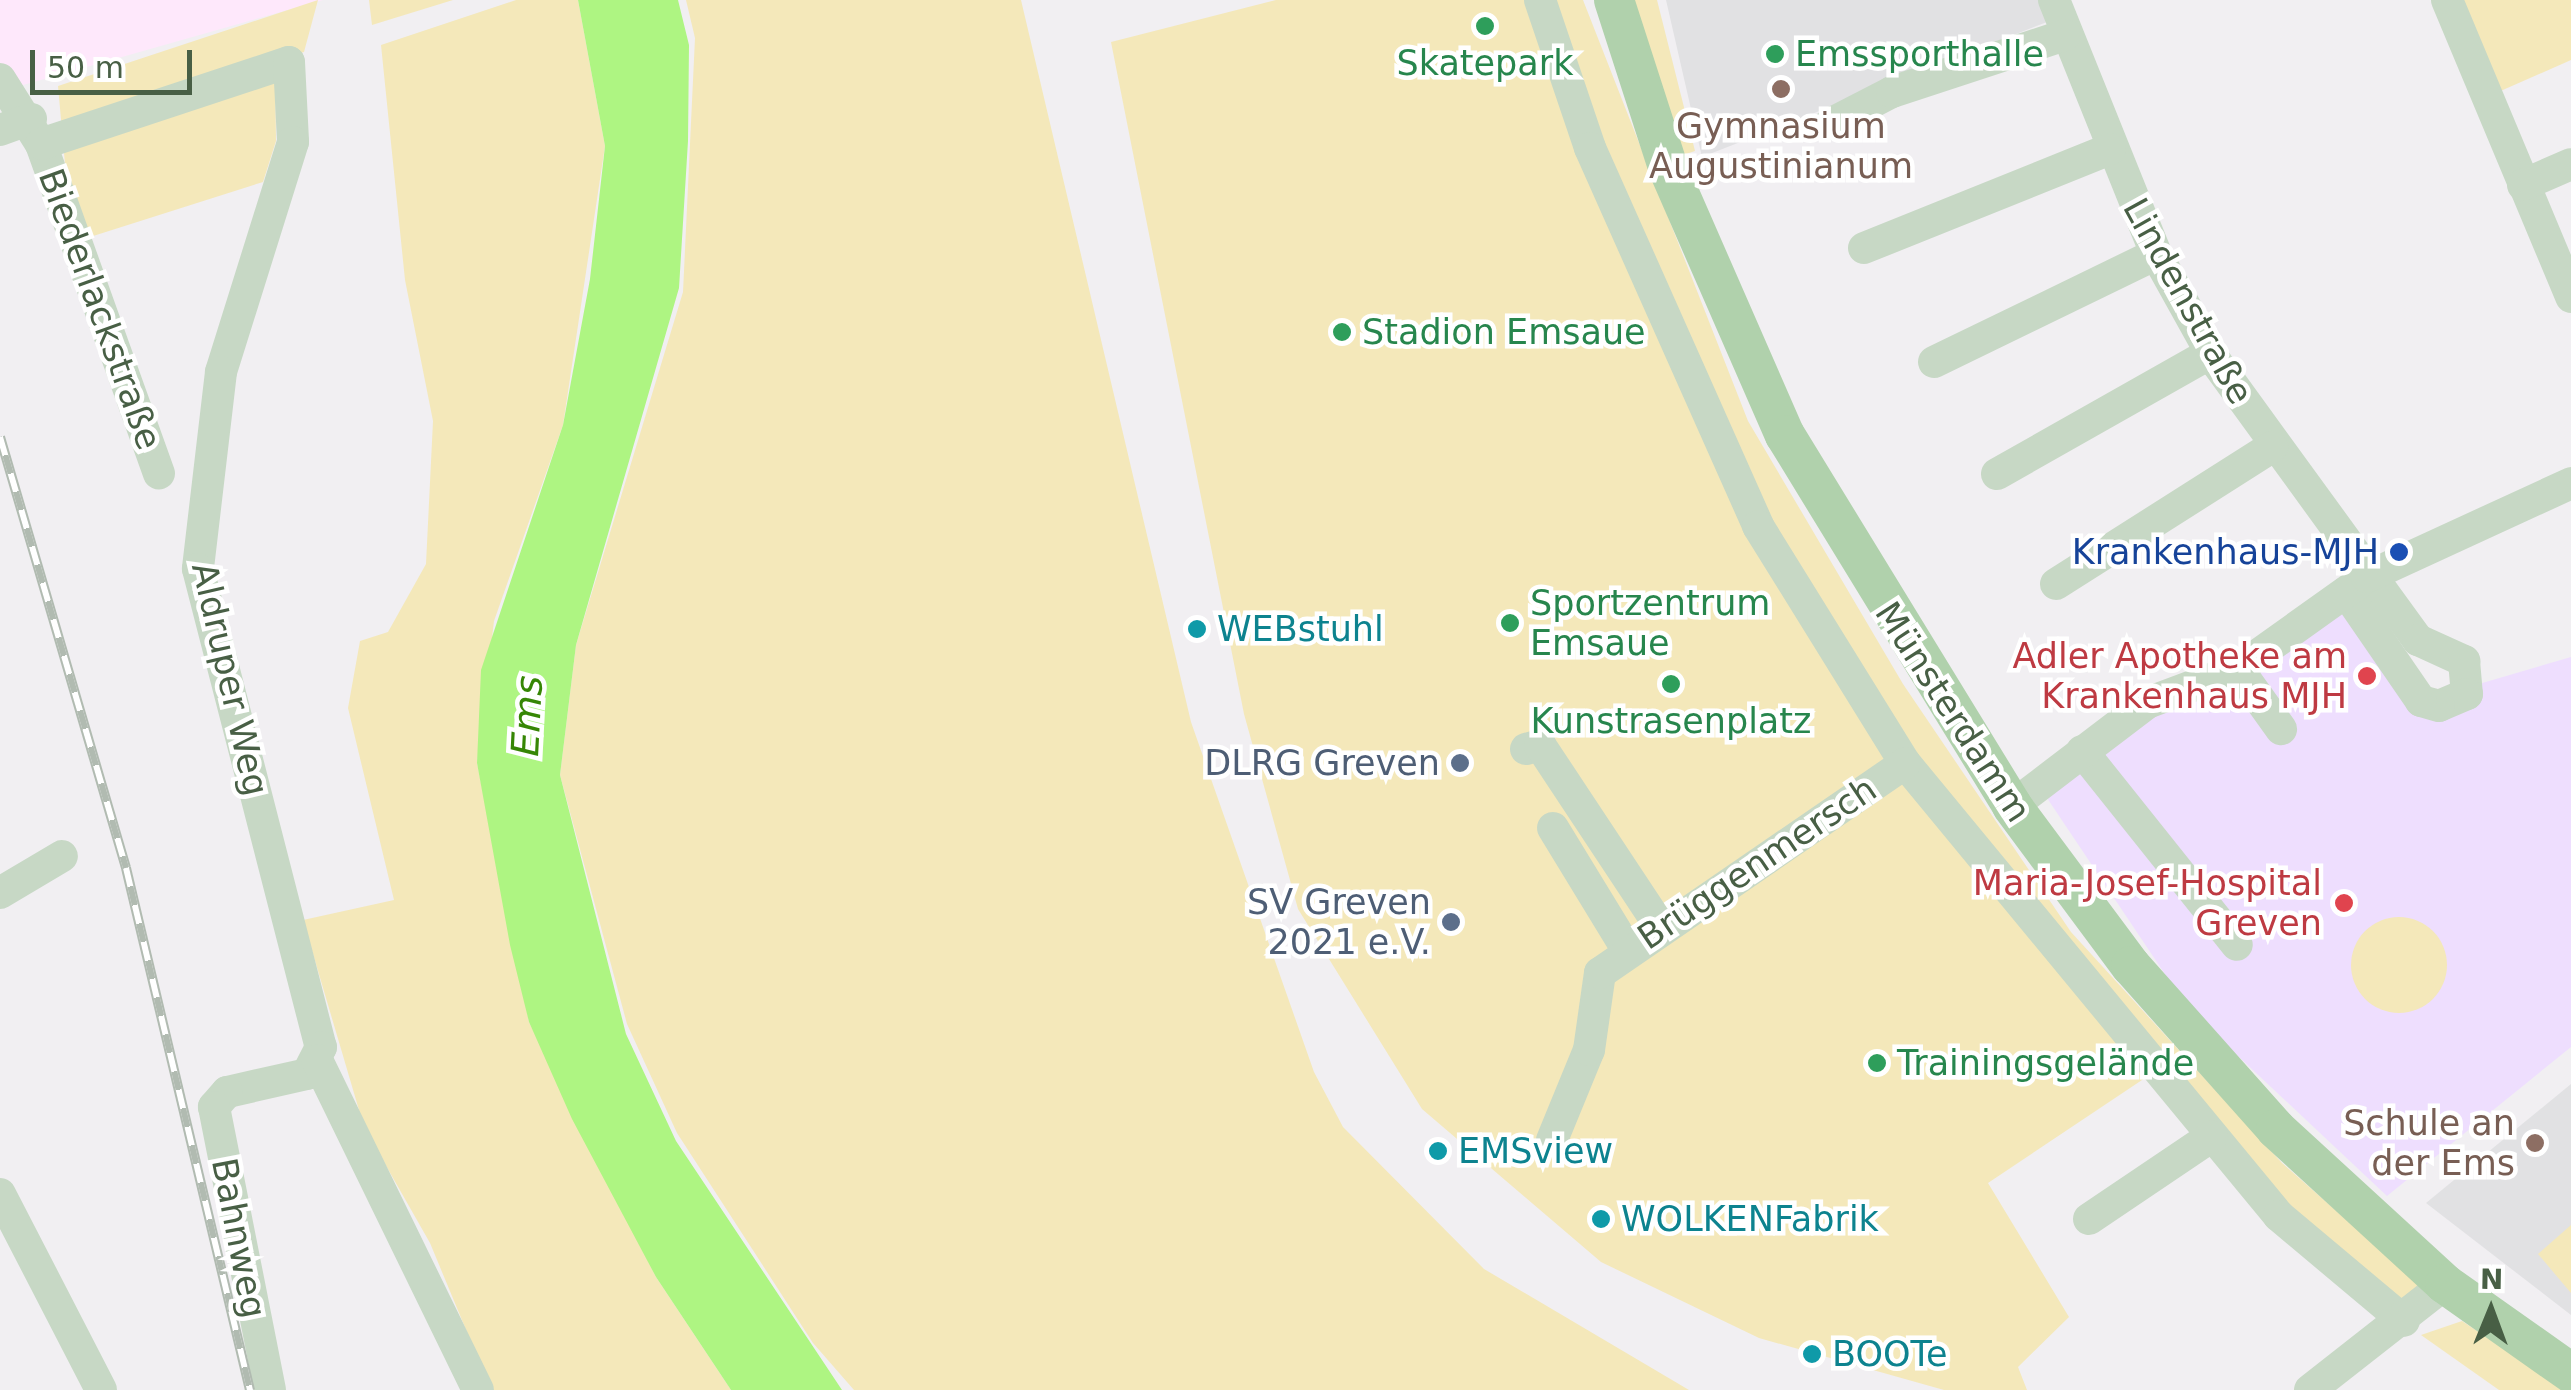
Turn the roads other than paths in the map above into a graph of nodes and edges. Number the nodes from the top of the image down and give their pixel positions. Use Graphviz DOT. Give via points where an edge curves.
graph roads {
  1 [pos="1540,0"];
  2 [pos="1614,0"];
  3 [pos="2054,0"];
  4 [pos="2448,0"];
  5 [pos="2065,35"];
  6 [pos="289,62"];
  7 [pos="0,79"];
  8 [pos="1830,124"];
  9 [pos="24,131"];
  10 [pos="2110,149"];
  11 [pos="2571,164"];
  12 [pos="2523,185"];
  13 [pos="1864,248"];
  14 [pos="2156,254"];
  15 [pos="2571,298"];
  16 [pos="2211,353"];
  17 [pos="1934,362"];
  18 [pos="2272,448"];
  19 [pos="159,474"];
  20 [pos="1997,474"];
  21 [pos="2571,483"];
  22 [pos="2056,584"];
  23 [pos="2356,584"];
  24 [pos="2238,669"];
  25 [pos="2282,730"];
  26 [pos="1526,749"];
  27 [pos="2082,751"];
  28 [pos="1905,763"];
  29 [pos="2012,806"];
  30 [pos="1553,828"];
  31 [pos="62,856"];
  32 [pos="0,893"];
  33 [pos="1661,928"];
  34 [pos="2236,945"];
  35 [pos="1628,951"];
  36 [pos="316,1060"];
  37 [pos="2212,1136"];
  38 [pos="1552,1140"];
  39 [pos="0,1194"];
  40 [pos="2089,1220"];
  41 [pos="9,1232"];
  42 [pos="2446,1284"];
  43 [pos="2404,1321"];
  44 [pos="2571,1373"];
  45 [pos="101,1390"];
  46 [pos="270,1390"];
  47 [pos="478,1390"];
  48 [pos="2310,1390"];
  1 -- 28 [label="street, Brüggenmersch" via="1590,148 1758,526"];
  2 -- 29 [label="main road, Münsterdamm" via="1668,170 1785,435"];
  3 -- 5 [label="street, Lindenstraße"];
  4 -- 12 [label="street"];
  5 -- 8 [label="street" via="1892,92"];
  5 -- 10 [label="street, Lindenstraße"];
  6 -- 9 [label="street, Biederlackstraße"];
  6 -- 36 [label="street, Aldruper Weg" via="293,142 221,372 198,569 321,1047"];
  7 -- 9 [label="street, Biederlackstraße"];
  9 -- 19 [label="street, Biederlackstraße"];
  10 -- 13 [label="street"];
  10 -- 14 [label="street, Lindenstraße"];
  11 -- 12 [label="street"];
  12 -- 15 [label="street"];
  14 -- 16 [label="street, Lindenstraße"];
  14 -- 17 [label="street"];
  16 -- 18 [label="street, Lindenstraße"];
  16 -- 20 [label="street"];
  18 -- 22 [label="street"];
  18 -- 23 [label="street, Lindenstraße"];
  21 -- 23 [label="street"];
  23 -- 24 [label="street"];
  24 -- 25 [label="street"];
  24 -- 27 [label="street" via="2147,703"];
  26 -- 33 [label="street" via="1540,745"];
  27 -- 29 [label="street"];
  27 -- 34 [label="street"];
  28 -- 33 [label="street, Brüggenmersch"];
  28 -- 37 [label="street, Brüggenmersch"];
  29 -- 42 [label="main road, Münsterdamm" via="2204,1050"];
  30 -- 35 [label="street, Brüggenmersch"];
  31 -- 32 [label="street"];
  33 -- 35 [label="street, Brüggenmersch"];
  35 -- 38 [label="street" via="1600,973 1589,1050"];
  36 -- 46 [label="street, Bahnweg" via="306,1074 227,1092 215,1119"];
  36 -- 47 [label="street, Aldruper Weg"];
  37 -- 40 [label="street"];
  37 -- 43 [label="street, Brüggenmersch" via="2279,1216"];
  39 -- 41 [label="street"];
  41 -- 45 [label="street"];
  42 -- 43 [label="street"];
  42 -- 44 [label="main road, Münsterdamm"];
  43 -- 48 [label="street"];
}
